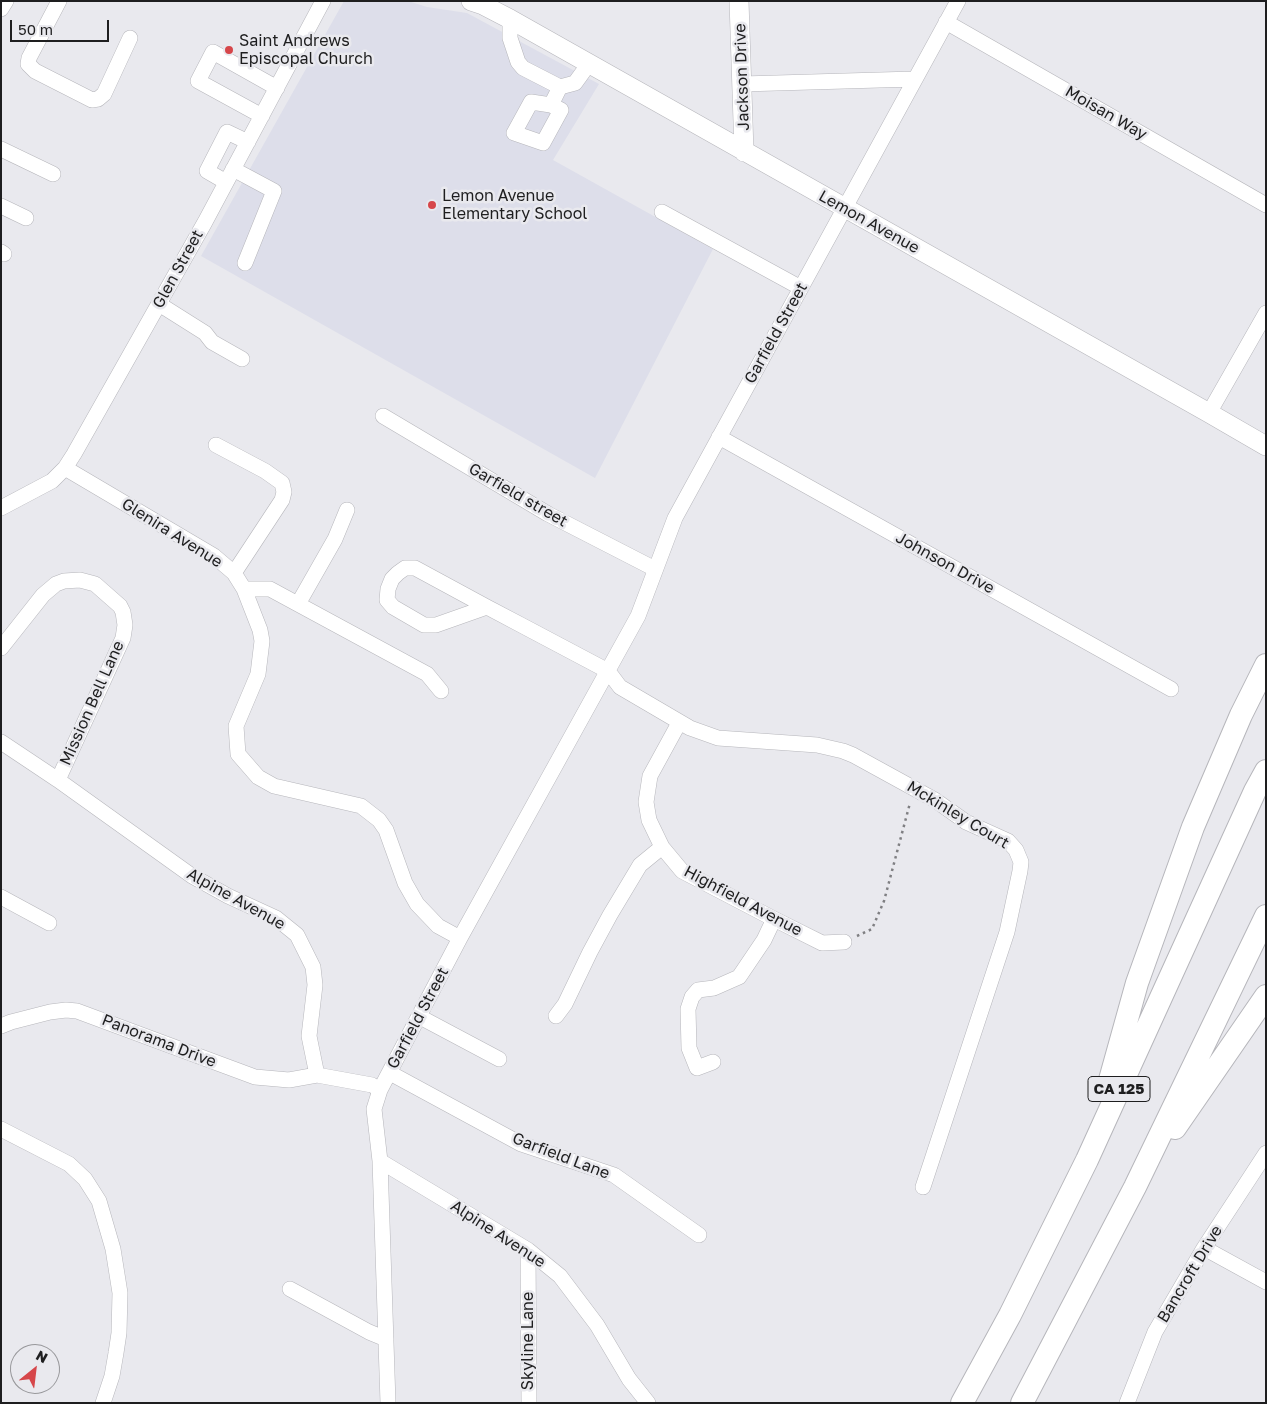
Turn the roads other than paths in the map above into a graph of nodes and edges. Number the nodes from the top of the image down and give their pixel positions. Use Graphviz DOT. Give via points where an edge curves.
graph roads {
  1 [pos="6,1"];
  2 [pos="58,1"];
  3 [pos="323,1"];
  4 [pos="471,1"];
  5 [pos="739,1"];
  6 [pos="958,1"];
  7 [pos="1,9"];
  8 [pos="510,20"];
  9 [pos="946,22"];
  10 [pos="130,38"];
  11 [pos="588,65"];
  12 [pos="914,79"];
  13 [pos="742,84"];
  14 [pos="277,88"];
  15 [pos="560,88"];
  16 [pos="551,105"];
  17 [pos="262,116"];
  18 [pos="248,142"];
  19 [pos="1,150"];
  20 [pos="744,152"];
  21 [pos="53,174"];
  22 [pos="230,175"];
  23 [pos="1266,205"];
  24 [pos="1,206"];
  25 [pos="845,208"];
  26 [pos="662,212"];
  27 [pos="26,218"];
  28 [pos="245,263"];
  29 [pos="801,288"];
  30 [pos="159,304"];
  31 [pos="1266,313"];
  32 [pos="242,359"];
  33 [pos="1209,412"];
  34 [pos="383,416"];
  35 [pos="719,437"];
  36 [pos="216,445"];
  37 [pos="1266,446"];
  38 [pos="65,468"];
  39 [pos="1,508"];
  40 [pos="347,510"];
  41 [pos="655,569"];
  42 [pos="234,572"];
  43 [pos="244,589"];
  44 [pos="298,604"];
  45 [pos="487,607"];
  46 [pos="1,648"];
  47 [pos="1266,665"];
  48 [pos="608,672"];
  49 [pos="1171,689"];
  50 [pos="441,690"];
  51 [pos="679,723"];
  52 [pos="1,742"];
  53 [pos="1266,771"];
  54 [pos="58,780"];
  55 [pos="662,847"];
  56 [pos="1,897"];
  57 [pos="1266,916"];
  58 [pos="774,919"];
  59 [pos="49,923"];
  60 [pos="460,938"];
  61 [pos="844,942"];
  62 [pos="1266,996"];
  63 [pos="556,1016"];
  64 [pos="420,1017"];
  65 [pos="1,1026"];
  66 [pos="499,1059"];
  67 [pos="712,1062"];
  68 [pos="390,1072"];
  69 [pos="317,1075"];
  70 [pos="380,1090"];
  71 [pos="1,1128"];
  72 [pos="1266,1153"];
  73 [pos="1087,1160"];
  74 [pos="380,1161"];
  75 [pos="923,1186"];
  76 [pos="1135,1187"];
  77 [pos="699,1235"];
  78 [pos="1204,1248"];
  79 [pos="528,1250"];
  80 [pos="1266,1282"];
  81 [pos="290,1289"];
  82 [pos="386,1339"];
  83 [pos="103,1403"];
  84 [pos="388,1403"];
  85 [pos="529,1403"];
  86 [pos="648,1403"];
  87 [pos="962,1403"];
  88 [pos="1022,1403"];
  89 [pos="1128,1403"];
  1 -- 7 [label="street"];
  2 -- 10 [label="street" via="28,58 28,64 35,71 92,100 98,99 104,94"];
  3 -- 14 [label="street, Glen Street"];
  4 -- 8 [label="main road, Lemon Avenue"];
  5 -- 13 [label="main road, Jackson Drive"];
  6 -- 9 [label="street, Garfield Street"];
  8 -- 11 [label="main road, Lemon Avenue"];
  8 -- 15 [label="street" via="510,38 518,62"];
  9 -- 12 [label="street, Garfield Street"];
  9 -- 23 [label="street, Moisan Way"];
  11 -- 15 [label="street" via="575,83"];
  11 -- 20 [label="main road, Lemon Avenue"];
  12 -- 13 [label="street"];
  12 -- 25 [label="street, Garfield Street"];
  13 -- 20 [label="main road, Jackson Drive"];
  14 -- 17 [label="street, Glen Street"];
  14 -- 17 [label="street" via="213,52 198,81"];
  15 -- 16 [label="street"];
  17 -- 18 [label="street, Glen Street"];
  18 -- 22 [label="street, Glen Street"];
  18 -- 22 [label="street" via="227,132 207,172"];
  19 -- 21 [label="street"];
  20 -- 25 [label="main road, Lemon Avenue"];
  22 -- 28 [label="street" via="274,191"];
  22 -- 30 [label="street, Glen Street"];
  24 -- 27 [label="street"];
  25 -- 29 [label="street, Garfield Street"];
  25 -- 33 [label="main road, Lemon Avenue"];
  26 -- 29 [label="street"];
  29 -- 35 [label="street, Garfield Street"];
  30 -- 32 [label="street"];
  30 -- 38 [label="street, Glen Street"];
  31 -- 33 [label="street"];
  33 -- 37 [label="main road, Lemon Avenue"];
  34 -- 41 [label="street, Garfield street" via="548,514"];
  35 -- 41 [label="street, Garfield Street" via="675,518"];
  35 -- 49 [label="street, Johnson Drive"];
  36 -- 42 [label="street" via="265,471 282,483 284,492 282,500"];
  38 -- 39 [label="street, Glen Street" via="52,481"];
  38 -- 42 [label="street, Glenira Avenue" via="214,556"];
  40 -- 44 [label="street" via="335,539"];
  41 -- 48 [label="street, Garfield Street" via="638,616"];
  42 -- 43 [label="street, Glenira Avenue"];
  43 -- 44 [label="street" via="270,589"];
  43 -- 60 [label="street, Glenira Avenue" via="262,641 258,674 236,726 238,754 258,777 274,786 361,806 379,820 417,904 438,926"];
  44 -- 50 [label="street" via="427,674"];
  45 -- 45 [label="street" via="415,568 405,568 398,573 388,589 387,600 393,607 424,625 436,625"];
  45 -- 48 [label="street"];
  46 -- 54 [label="street, Mission Bell Lane" via="43,595 64,581 96,584 123,612 123,638"];
  47 -- 73 [label="highway" via="1193,827 1137,983"];
  48 -- 51 [label="street" via="620,687"];
  48 -- 60 [label="street, Garfield Street"];
  51 -- 55 [label="street, Highfield Avenue" via="650,776 646,802 649,820"];
  51 -- 75 [label="street, Mckinley Court" via="718,738 817,745 852,755 935,800 966,822 1008,841 1016,850 1021,862 1007,932"];
  52 -- 54 [label="street, Alpine Avenue"];
  53 -- 73 [label="highway, CA 125"];
  54 -- 69 [label="street, Alpine Avenue" via="192,876 276,918 297,935 313,967 309,1036"];
  55 -- 58 [label="street, Highfield Avenue" via="682,870"];
  55 -- 63 [label="street" via="640,865"];
  56 -- 59 [label="street"];
  57 -- 76 [label="highway, CA 125"];
  58 -- 61 [label="street, Highfield Avenue" via="822,943"];
  58 -- 67 [label="street" via="739,977 714,988 698,990 692,997 688,1009 689,1048 697,1068"];
  60 -- 64 [label="street, Garfield Street"];
  62 -- 76 [label="highway"];
  64 -- 66 [label="street"];
  64 -- 68 [label="street, Garfield Street"];
  65 -- 69 [label="street, Panorama Drive" via="50,1012 77,1011 255,1077 289,1080"];
  68 -- 70 [label="street, Garfield Street"];
  68 -- 77 [label="street, Garfield Lane" via="521,1144 614,1175"];
  69 -- 70 [label="street" via="372,1085"];
  70 -- 74 [label="street, Garfield Street" via="374,1110"];
  71 -- 83 [label="street" via="69,1164 86,1179 99,1200 113,1249 120,1294 116,1353"];
  72 -- 78 [label="street, Bancroft Drive"];
  73 -- 87 [label="highway, CA 125"];
  74 -- 79 [label="street, Alpine Avenue"];
  74 -- 82 [label="street, Garfield Street"];
  76 -- 88 [label="highway, CA 125"];
  78 -- 80 [label="street"];
  78 -- 89 [label="street, Bancroft Drive" via="1155,1332"];
  79 -- 85 [label="street, Skyline Lane"];
  79 -- 86 [label="street, Alpine Avenue" via="560,1276 597,1325 629,1379"];
  81 -- 82 [label="street"];
  82 -- 84 [label="street, Garfield Street"];
}
